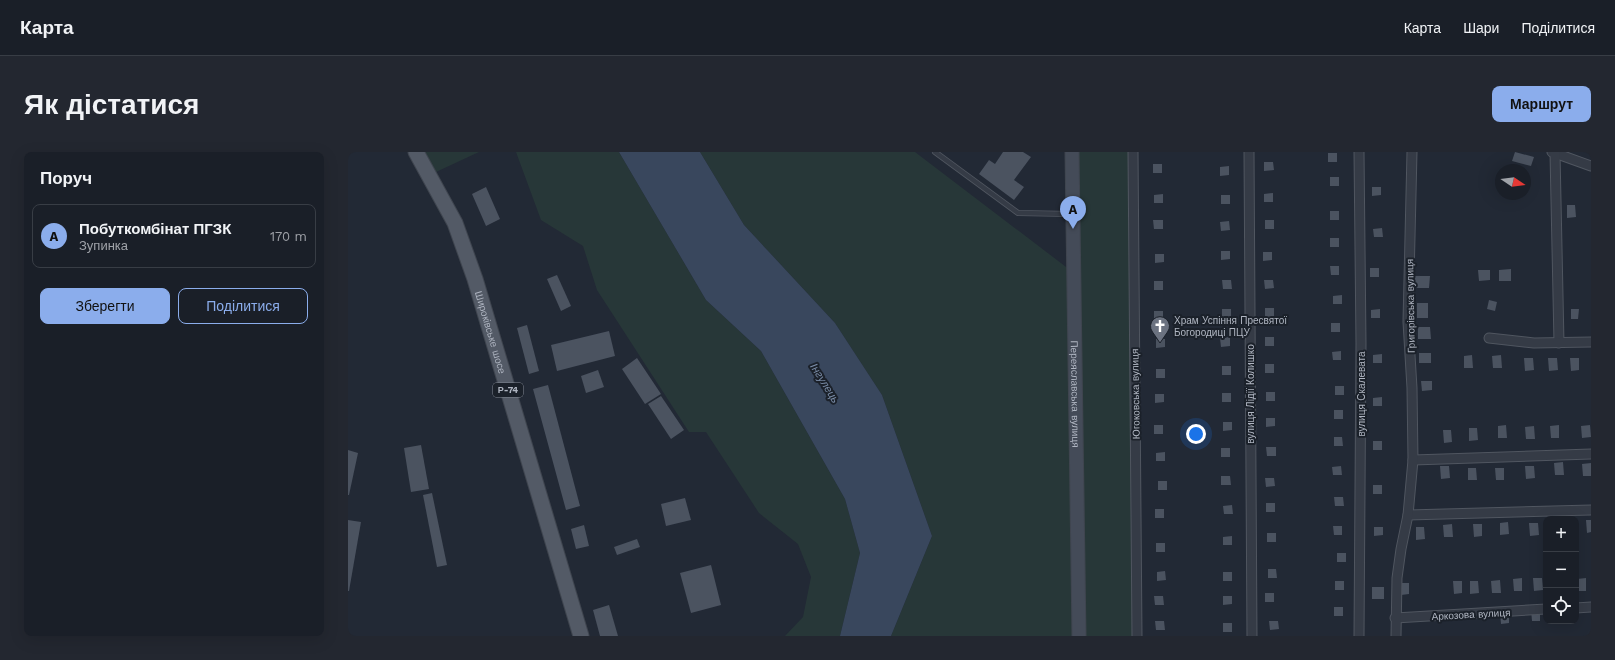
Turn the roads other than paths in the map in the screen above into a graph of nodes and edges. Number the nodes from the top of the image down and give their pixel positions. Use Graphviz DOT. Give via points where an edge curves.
graph roads {
  1 [pos="416,152"];
  2 [pos="935,152"];
  3 [pos="1072,152"];
  4 [pos="1133,152"];
  5 [pos="1249,152"];
  6 [pos="1359,152"];
  7 [pos="1412,152"];
  8 [pos="1553,152"];
  9 [pos="1591,166"];
  10 [pos="1073,214"];
  11 [pos="1489,338"];
  12 [pos="1591,342"];
  13 [pos="1559,343"];
  14 [pos="1591,454"];
  15 [pos="1413,460"];
  16 [pos="1591,510"];
  17 [pos="1408,515"];
  18 [pos="1591,607"];
  19 [pos="1579,608"];
  20 [pos="1543,609"];
  21 [pos="1395,618"];
  22 [pos="581,636"];
  23 [pos="1079,636"];
  24 [pos="1137,636"];
  25 [pos="1252,636"];
  26 [pos="1359,636"];
  27 [pos="1396,636"];
  1 -- 22 [label="main road, Широківське шосе / Р-74" via="455,223 475,279"];
  2 -- 10 [label="lane" via="1018,213"];
  3 -- 10 [label="street, Переяславська вулиця"];
  4 -- 24 [label="street, Югоковська вулиця"];
  5 -- 25 [label="street, вулиця Лідії Колишко"];
  6 -- 26 [label="street, вулиця Скалевата"];
  7 -- 15 [label="street, Григорівська вулиця" via="1408,322"];
  8 -- 9 [label="street"];
  8 -- 13 [label="street"];
  10 -- 23 [label="street, Переяславська вулиця"];
  11 -- 13 [label="street"];
  12 -- 13 [label="street"];
  14 -- 15 [label="street"];
  15 -- 17 [label="street, Григорівська вулиця"];
  16 -- 17 [label="street"];
  17 -- 21 [label="street, Григорівська вулиця" via="1401,549"];
  18 -- 19 [label="street"];
  20 -- 21 [label="street, Аркозова вулиця"];
  21 -- 27 [label="street, Григорівська вулиця"];
}
